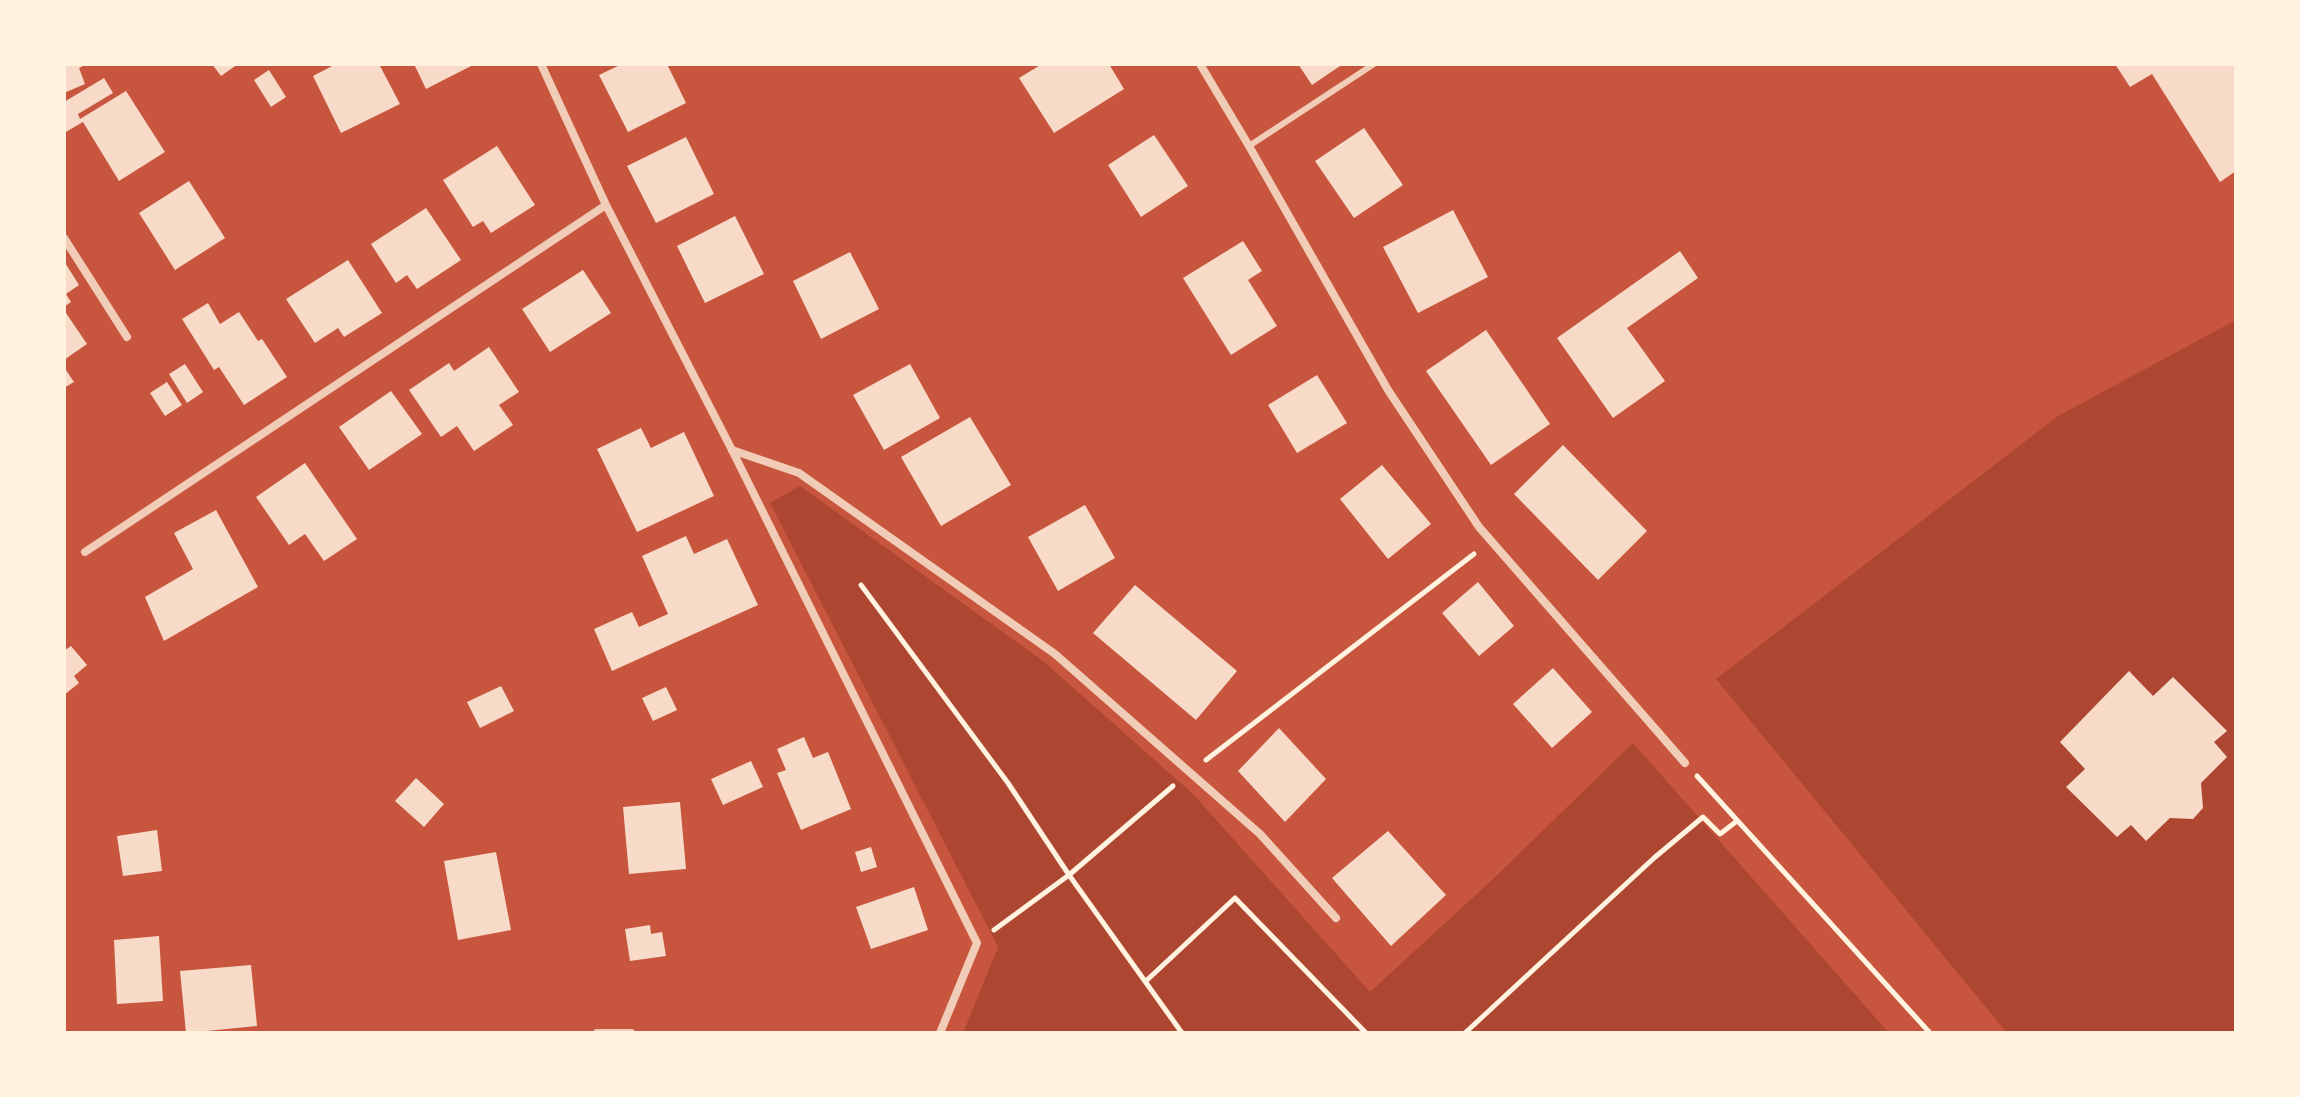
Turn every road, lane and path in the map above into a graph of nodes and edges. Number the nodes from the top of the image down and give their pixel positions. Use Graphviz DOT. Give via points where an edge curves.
graph roads {
  1 [pos="541,64"];
  2 [pos="1200,64"];
  3 [pos="1374,64"];
  4 [pos="1249,146"];
  5 [pos="606,205"];
  6 [pos="64,238"];
  7 [pos="127,337"];
  8 [pos="732,450"];
  9 [pos="1491,541"];
  10 [pos="85,552"];
  11 [pos="861,585"];
  12 [pos="1685,763"];
  13 [pos="1189,773"];
  14 [pos="1737,821"];
  15 [pos="1069,875"];
  16 [pos="1336,918"];
  17 [pos="977,943"];
  18 [pos="1146,981"];
  19 [pos="597,1033"];
  20 [pos="631,1033"];
  21 [pos="940,1033"];
  22 [pos="1182,1033"];
  23 [pos="1366,1033"];
  24 [pos="1465,1033"];
  25 [pos="1930,1033"];
  1 -- 5 [label="street"];
  2 -- 4 [label="street"];
  3 -- 4 [label="lane"];
  4 -- 9 [label="street" via="1388,390"];
  5 -- 8 [label="street"];
  5 -- 10 [label="street"];
  6 -- 7 [label="street"];
  8 -- 13 [label="street" via="799,473 1055,654"];
  8 -- 17 [label="street"];
  9 -- 12 [label="street"];
  9 -- 13 [label="path"];
  11 -- 15 [label="path" via="1008,783"];
  12 -- 14 [label="path"];
  13 -- 15 [label="path"];
  13 -- 16 [label="street" via="1260,834"];
  14 -- 24 [label="path" via="1720,834 1703,817"];
  14 -- 25 [label="path"];
  15 -- 17 [label="path"];
  15 -- 18 [label="path"];
  17 -- 21 [label="street"];
  18 -- 22 [label="path"];
  18 -- 23 [label="path" via="1235,898"];
  19 -- 20 [label="street"];
}
